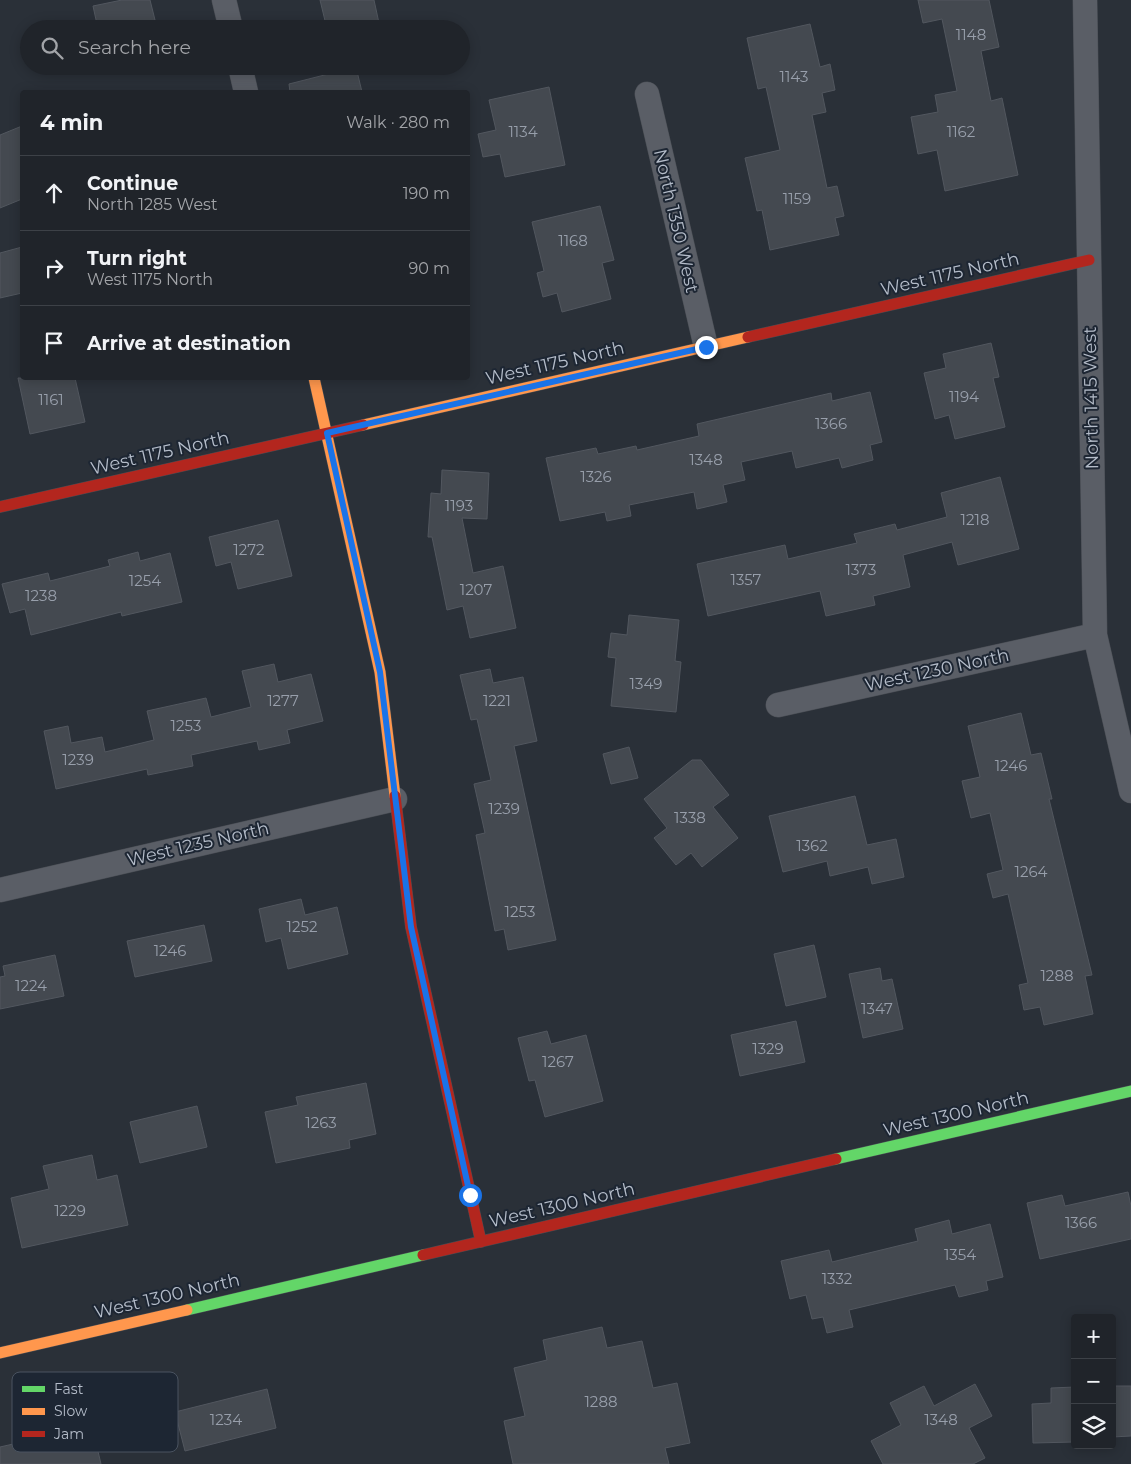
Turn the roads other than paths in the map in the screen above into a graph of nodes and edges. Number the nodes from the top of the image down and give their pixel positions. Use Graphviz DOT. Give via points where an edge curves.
graph roads {
  1 [pos="224,0"];
  2 [pos="1085,0"];
  3 [pos="229,20"];
  4 [pos="242,75"];
  5 [pos="246,90"];
  6 [pos="647,94"];
  7 [pos="1089,260"];
  8 [pos="706,347"];
  9 [pos="314,380"];
  10 [pos="327,433"];
  11 [pos="0,507"];
  12 [pos="1095,635"];
  13 [pos="778,705"];
  14 [pos="1131,791"];
  15 [pos="395,799"];
  16 [pos="0,890"];
  17 [pos="1131,1091"];
  18 [pos="481,1242"];
  19 [pos="0,1353"];
  1 -- 3 [label="street"];
  2 -- 7 [label="street, North 1415 West"];
  4 -- 5 [label="street"];
  6 -- 8 [label="street, North 1350 West"];
  7 -- 8 [label="street, West 1175 North"];
  7 -- 12 [label="street, North 1415 West"];
  8 -- 10 [label="street, West 1175 North"];
  9 -- 10 [label="street"];
  10 -- 11 [label="street, West 1175 North"];
  10 -- 15 [label="street" via="380,672"];
  12 -- 13 [label="street, West 1230 North"];
  12 -- 14 [label="street, North 1415 West"];
  15 -- 16 [label="street, West 1235 North"];
  15 -- 18 [label="street" via="411,927"];
  17 -- 18 [label="street, West 1300 North"];
  18 -- 19 [label="street, West 1300 North"];
}
